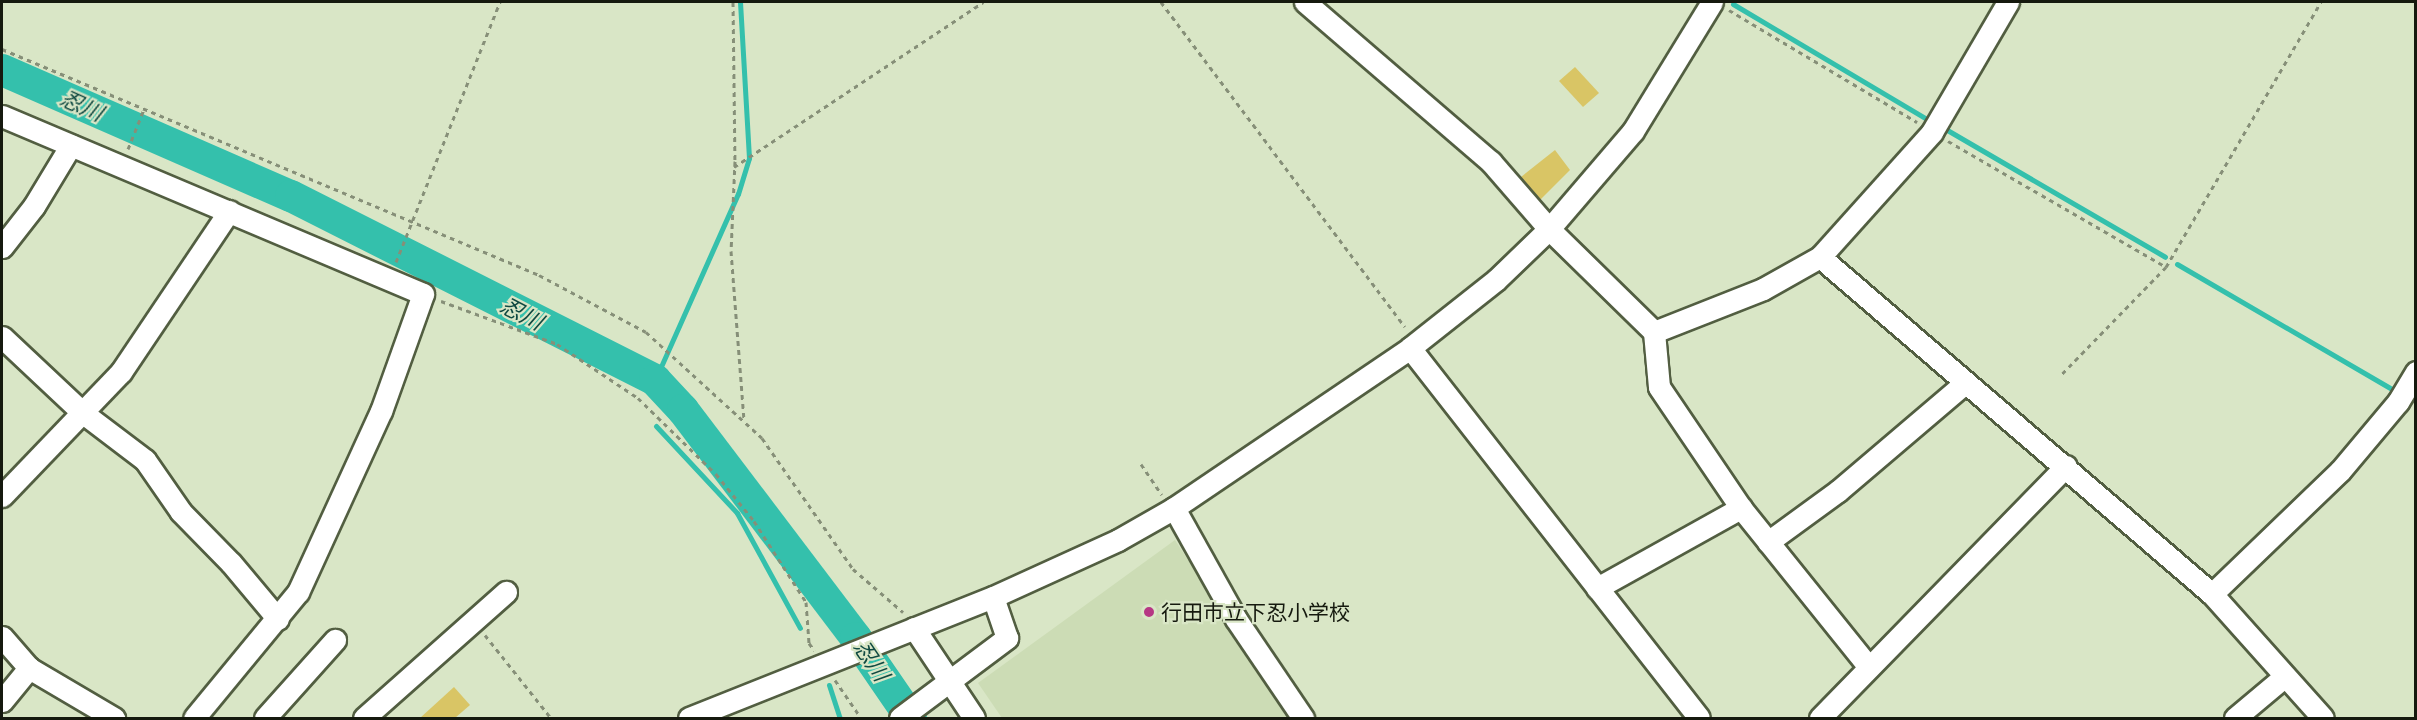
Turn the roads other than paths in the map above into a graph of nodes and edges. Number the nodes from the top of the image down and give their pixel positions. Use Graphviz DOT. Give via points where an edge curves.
graph roads {
  1 [pos="1305,2"];
  2 [pos="2008,2"];
  3 [pos="1719,4"];
  4 [pos="2,116"];
  5 [pos="70,145"];
  6 [pos="229,211"];
  7 [pos="1549,229"];
  8 [pos="2,247"];
  9 [pos="1820,257"];
  10 [pos="1654,332"];
  11 [pos="2,337"];
  12 [pos="1413,346"];
  13 [pos="2415,372"];
  14 [pos="1965,383"];
  15 [pos="83,413"];
  16 [pos="2066,466"];
  17 [pos="2,496"];
  18 [pos="1169,502"];
  19 [pos="1741,508"];
  20 [pos="1768,542"];
  21 [pos="1598,588"];
  22 [pos="506,592"];
  23 [pos="2212,594"];
  24 [pos="993,597"];
  25 [pos="278,619"];
  26 [pos="914,628"];
  27 [pos="2,637"];
  28 [pos="335,640"];
  29 [pos="1869,667"];
  30 [pos="29,668"];
  31 [pos="2285,676"];
  32 [pos="945,684"];
  33 [pos="2,700"];
  34 [pos="114,718"];
  35 [pos="194,718"];
  36 [pos="265,718"];
  37 [pos="364,718"];
  38 [pos="689,718"];
  39 [pos="900,718"];
  40 [pos="974,718"];
  41 [pos="1303,718"];
  42 [pos="1699,718"];
  43 [pos="1820,718"];
  44 [pos="2235,718"];
  45 [pos="2323,718"];
  1 -- 7 [label="street" via="1491,162"];
  2 -- 9 [label="street" via="1932,132"];
  3 -- 7 [label="street" via="1634,131"];
  4 -- 5 [label="street"];
  5 -- 6 [label="street"];
  5 -- 8 [label="street" via="34,206"];
  6 -- 15 [label="street" via="120,372"];
  6 -- 25 [label="street" via="423,294 381,411 298,592"];
  7 -- 10 [label="street"];
  7 -- 12 [label="street" via="1496,280"];
  9 -- 10 [label="street" via="1763,289"];
  9 -- 14 [label="street"];
  10 -- 19 [label="street" via="1659,387"];
  11 -- 15 [label="street"];
  12 -- 18 [label="street"];
  12 -- 21 [label="street"];
  13 -- 23 [label="street" via="2398,402 2340,471"];
  14 -- 16 [label="street"];
  14 -- 20 [label="street" via="1838,491"];
  15 -- 17 [label="street"];
  15 -- 25 [label="street" via="145,460 181,512"];
  16 -- 23 [label="street"];
  16 -- 29 [label="street"];
  18 -- 24 [label="street" via="1118,540"];
  18 -- 41 [label="street" via="1236,619"];
  19 -- 20 [label="street"];
  19 -- 21 [label="street"];
  20 -- 29 [label="street"];
  21 -- 42 [label="street"];
  22 -- 37 [label="street"];
  23 -- 31 [label="street"];
  24 -- 26 [label="street"];
  24 -- 32 [label="street" via="1007,638"];
  25 -- 35 [label="street"];
  26 -- 32 [label="street"];
  26 -- 38 [label="street"];
  27 -- 30 [label="street"];
  28 -- 36 [label="street"];
  29 -- 43 [label="street"];
  30 -- 33 [label="street"];
  30 -- 34 [label="street"];
  31 -- 44 [label="street"];
  31 -- 45 [label="street"];
  32 -- 39 [label="street"];
  32 -- 40 [label="street"];
}
